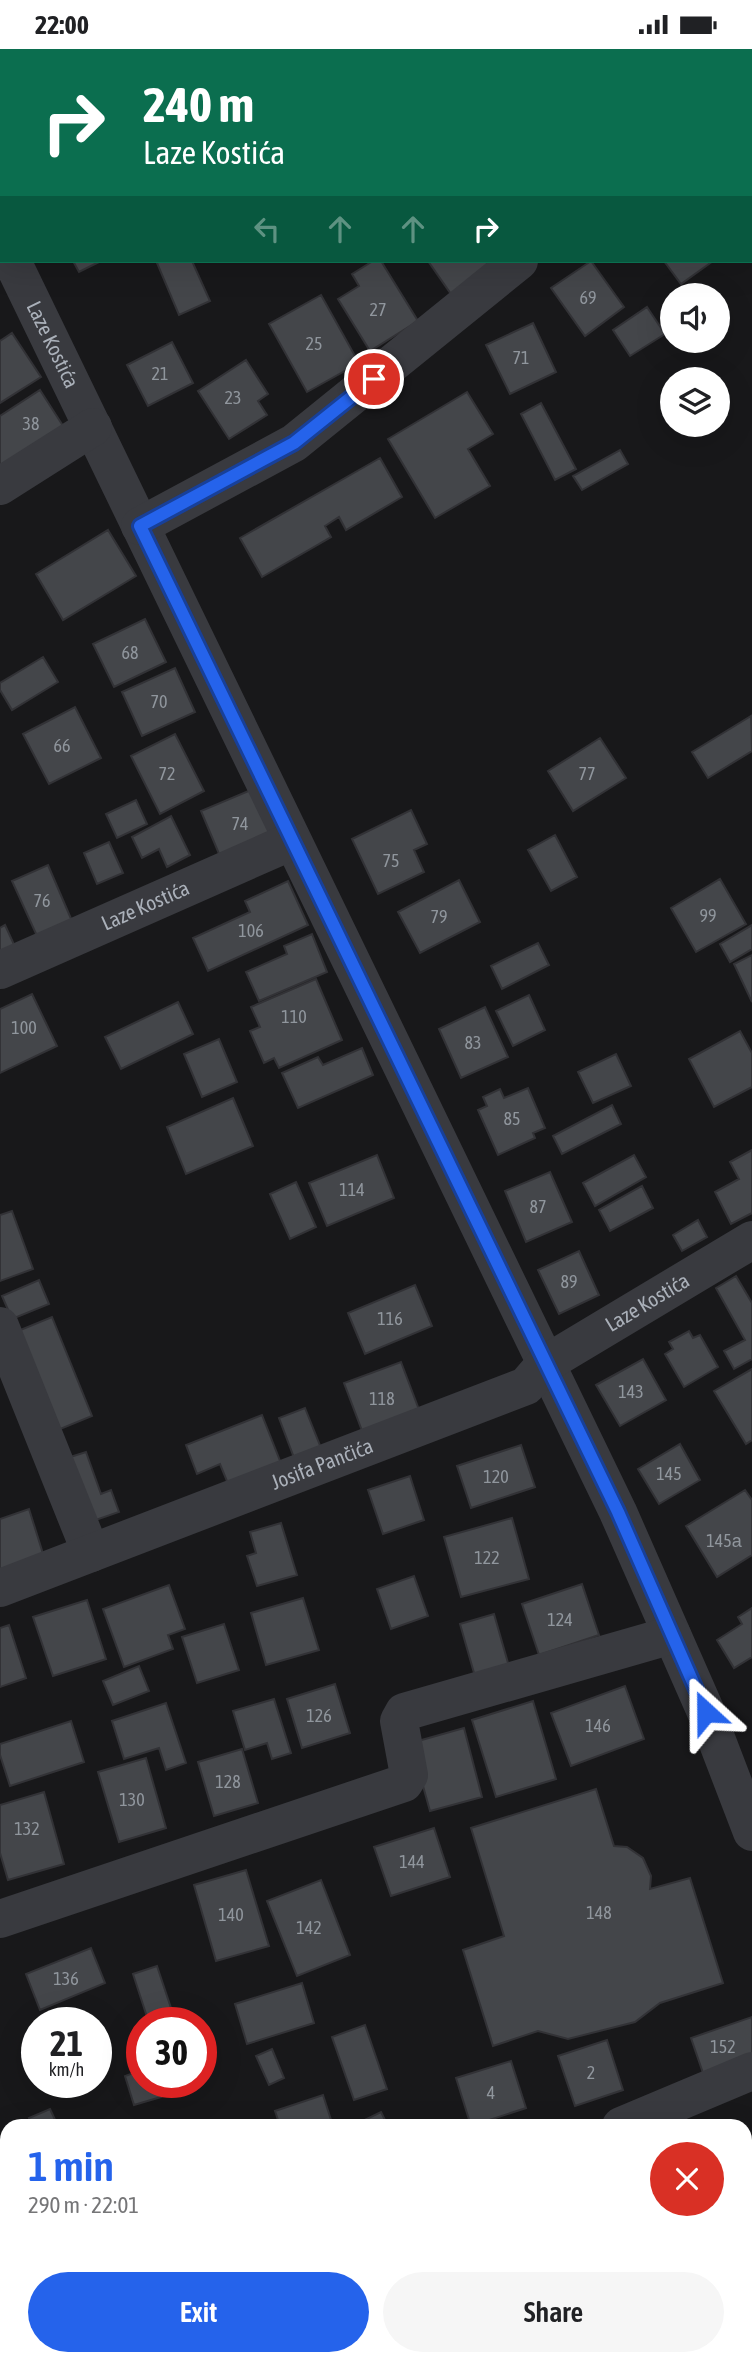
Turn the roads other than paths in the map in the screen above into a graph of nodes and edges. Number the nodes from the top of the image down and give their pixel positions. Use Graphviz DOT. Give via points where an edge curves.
graph roads {
  1 [pos="13,263"];
  2 [pos="517,263"];
  3 [pos="93,427"];
  4 [pos="0,486"];
  5 [pos="140,526"];
  6 [pos="292,841"];
  7 [pos="0,970"];
  8 [pos="752,1240"];
  9 [pos="0,1326"];
  10 [pos="545,1364"];
  11 [pos="91,1553"];
  12 [pos="0,1588"];
  13 [pos="672,1635"];
  14 [pos="752,1832"];
  15 [pos="0,1919"];
  16 [pos="752,2071"];
  17 [pos="638,2119"];
  1 -- 3 [label="street, Laze Kostića"];
  2 -- 5 [label="street" via="294,443"];
  3 -- 4 [label="street"];
  3 -- 5 [label="street, Laze Kostića"];
  5 -- 6 [label="street, Laze Kostića"];
  6 -- 7 [label="street, Laze Kostića"];
  6 -- 10 [label="street, Laze Kostića"];
  8 -- 10 [label="street, Laze Kostića"];
  9 -- 11 [label="street"];
  10 -- 11 [label="street, Josifa Pančića" via="526,1386 495,1400"];
  10 -- 13 [label="street, Laze Kostića"];
  11 -- 12 [label="street, Josifa Pančića"];
  13 -- 14 [label="street, Laze Kostića"];
  13 -- 15 [label="street" via="404,1712 399,1721 410,1775 404,1783"];
  16 -- 17 [label="street"];
}
